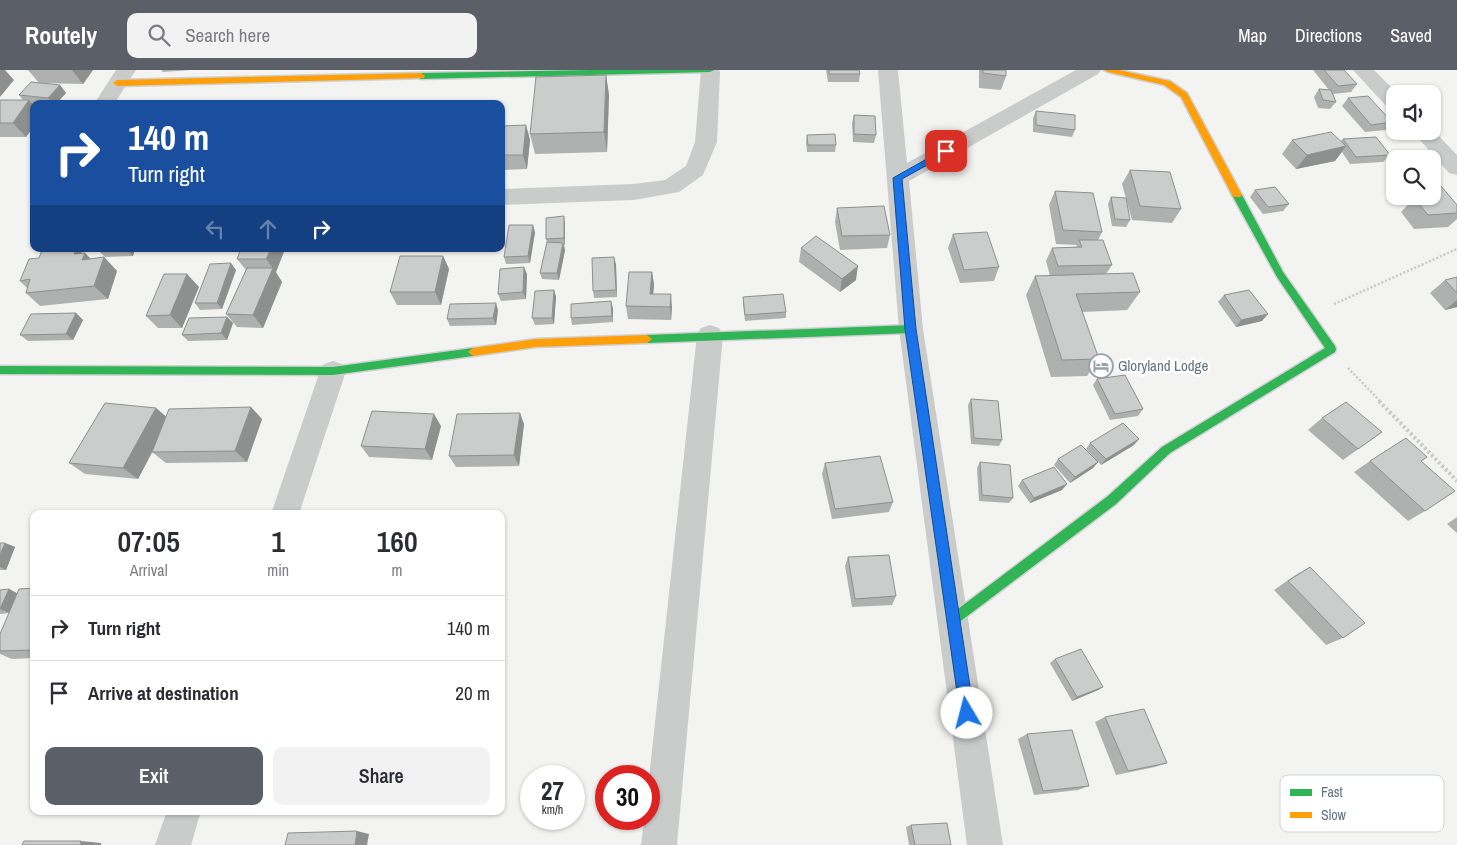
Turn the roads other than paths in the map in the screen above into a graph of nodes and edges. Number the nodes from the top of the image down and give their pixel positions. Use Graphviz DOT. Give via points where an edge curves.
graph roads {
  1 [pos="888,70"];
  2 [pos="1091,70"];
  3 [pos="1108,70"];
  4 [pos="1363,70"];
  5 [pos="710,71"];
  6 [pos="122,76"];
  7 [pos="1386,94"];
  8 [pos="107,100"];
  9 [pos="1431,140"];
  10 [pos="1457,168"];
  11 [pos="897,178"];
  12 [pos="505,197"];
  13 [pos="911,329"];
  14 [pos="710,335"];
  15 [pos="0,370"];
  16 [pos="333,371"];
  17 [pos="286,510"];
  18 [pos="954,619"];
  19 [pos="183,815"];
  20 [pos="173,845"];
  21 [pos="658,845"];
  22 [pos="985,845"];
  1 -- 11 [label="street"];
  2 -- 11 [label="street"];
  3 -- 18 [label="street" via="1167,83 1184,96 1280,274 1331,349 1166,450 1104,506"];
  4 -- 7 [label="street"];
  5 -- 6 [label="street"];
  5 -- 12 [label="street" via="706,142 695,170 671,187 634,192"];
  6 -- 8 [label="street"];
  9 -- 10 [label="street"];
  11 -- 13 [label="street"];
  13 -- 14 [label="street"];
  13 -- 18 [label="street"];
  14 -- 16 [label="street" via="536,343"];
  14 -- 21 [label="street"];
  15 -- 16 [label="street"];
  16 -- 17 [label="street"];
  18 -- 22 [label="street"];
  19 -- 20 [label="street"];
}
